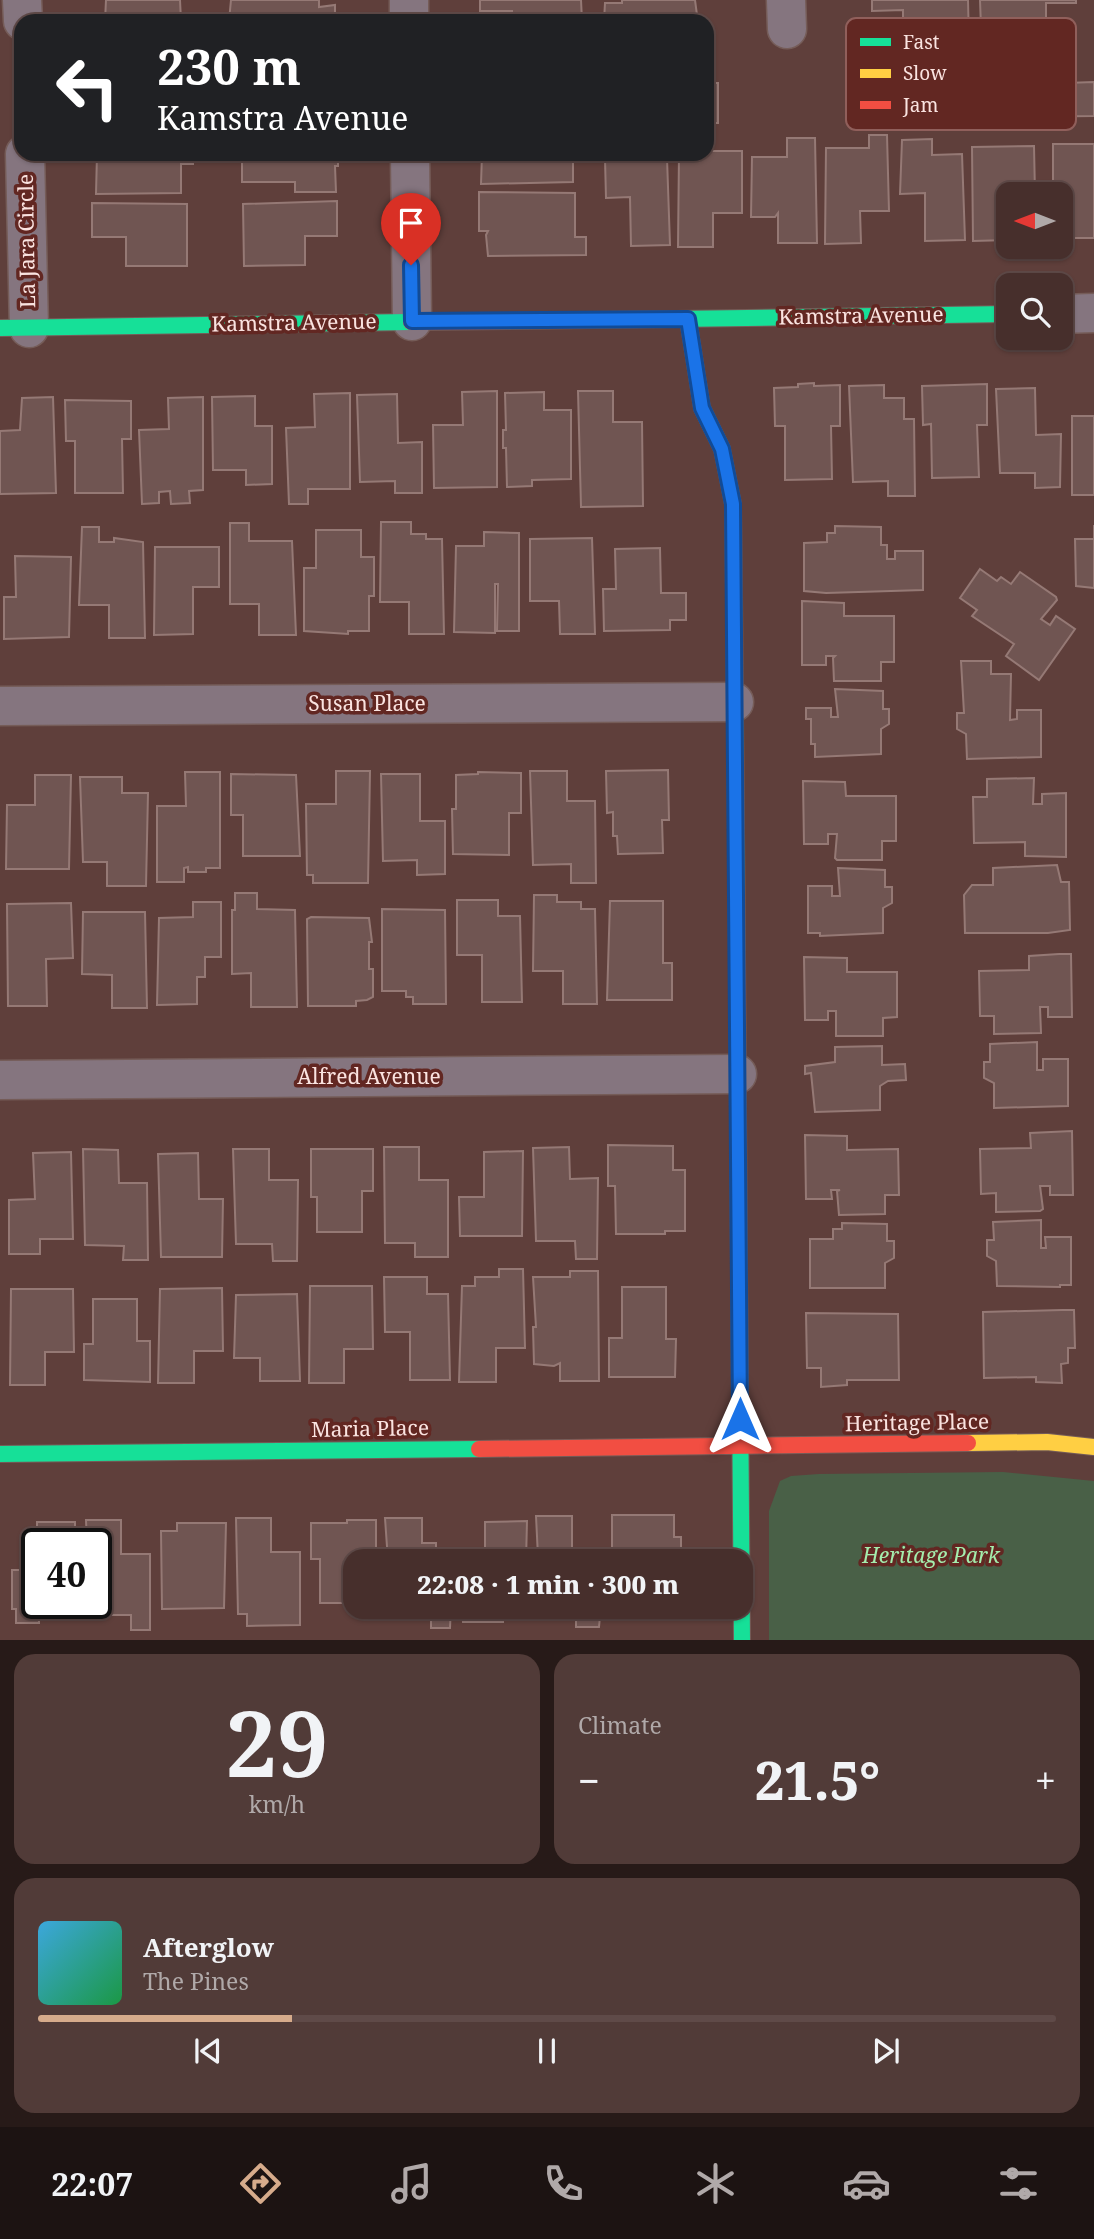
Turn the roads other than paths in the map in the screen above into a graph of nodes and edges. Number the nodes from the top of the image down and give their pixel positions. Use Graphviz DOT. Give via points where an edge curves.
graph roads {
  1 [pos="25,161"];
  2 [pos="410,161"];
  3 [pos="1094,313"];
  4 [pos="996,314"];
  5 [pos="1073,314"];
  6 [pos="688,319"];
  7 [pos="412,321"];
  8 [pos="14,328"];
  9 [pos="734,702"];
  10 [pos="0,706"];
  11 [pos="737,1074"];
  12 [pos="0,1080"];
  13 [pos="740,1445"];
  14 [pos="1094,1447"];
  15 [pos="0,1454"];
  16 [pos="742,1640"];
  1 -- 8 [label="street, La Jara Circle"];
  2 -- 7 [label="street"];
  3 -- 5 [label="street"];
  4 -- 6 [label="street, Kamstra Avenue"];
  6 -- 7 [label="street, Kamstra Avenue"];
  6 -- 9 [label="street" via="702,408 722,449 733,504"];
  7 -- 8 [label="street, Kamstra Avenue"];
  9 -- 10 [label="street, Susan Place"];
  9 -- 11 [label="street"];
  11 -- 12 [label="street, Alfred Avenue"];
  11 -- 13 [label="street"];
  13 -- 14 [label="street, Heritage Place" via="1047,1442"];
  13 -- 15 [label="street, Maria Place"];
  13 -- 16 [label="street"];
}
